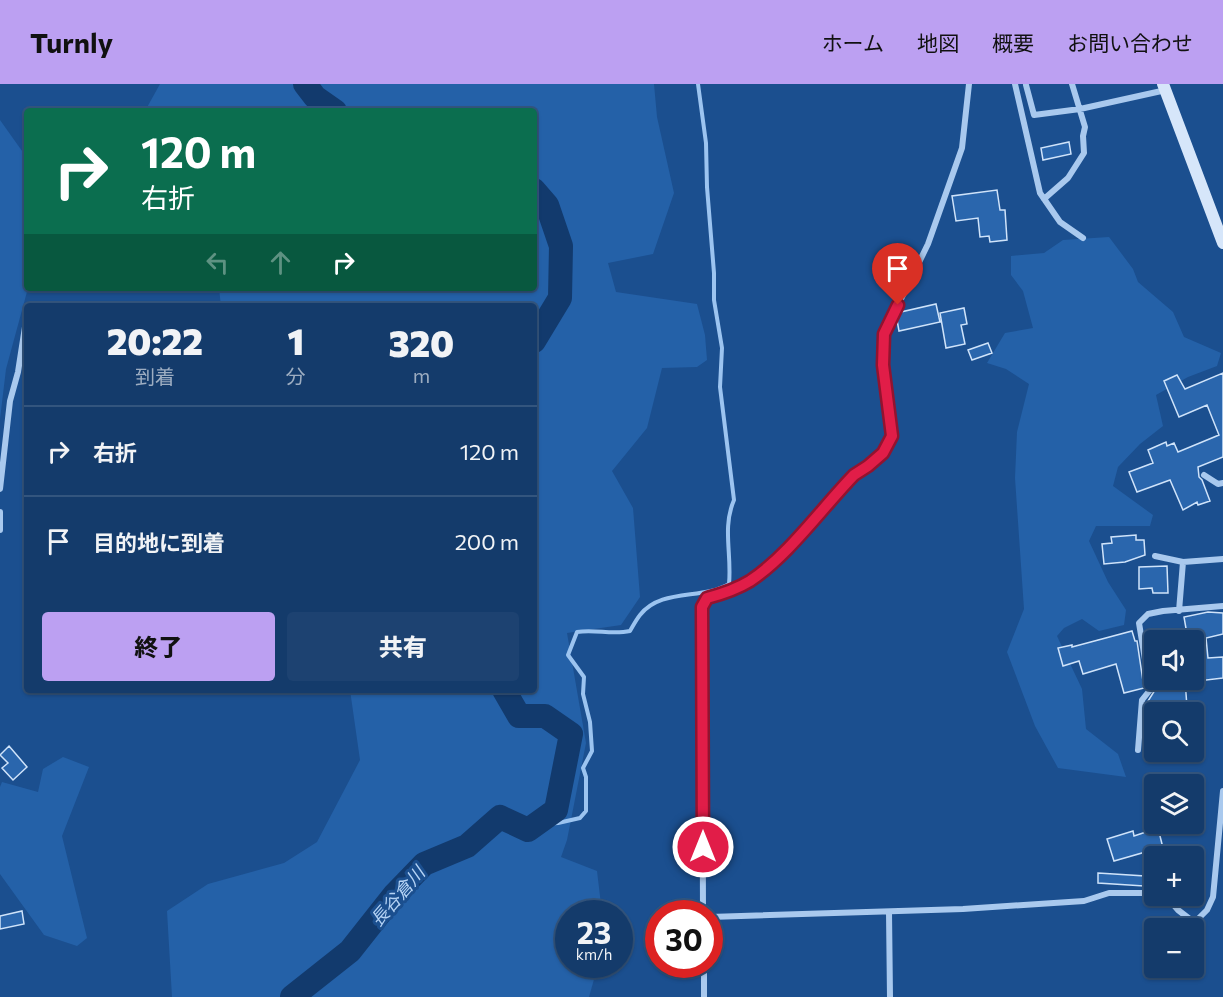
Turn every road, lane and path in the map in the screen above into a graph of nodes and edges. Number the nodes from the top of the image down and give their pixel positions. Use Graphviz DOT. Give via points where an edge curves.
graph roads {
  1 [pos="969,84"];
  2 [pos="1015,84"];
  3 [pos="1072,84"];
  4 [pos="1026,85"];
  5 [pos="1164,87"];
  6 [pos="1080,109"];
  7 [pos="1044,199"];
  8 [pos="1083,238"];
  9 [pos="1223,243"];
  10 [pos="24,333"];
  11 [pos="1204,475"];
  12 [pos="1223,483"];
  13 [pos="0,489"];
  14 [pos="0,512"];
  15 [pos="0,530"];
  16 [pos="1155,556"];
  17 [pos="1223,559"];
  18 [pos="1183,562"];
  19 [pos="1223,606"];
  20 [pos="1179,610"];
  21 [pos="1138,750"];
  22 [pos="1223,791"];
  23 [pos="1144,894"];
  24 [pos="703,900"];
  25 [pos="1175,906"];
  26 [pos="889,912"];
  27 [pos="723,917"];
  28 [pos="704,978"];
  29 [pos="704,997"];
  30 [pos="890,997"];
  1 -- 24 [label="street" via="962,148 928,244 884,334 883,365 892,436 883,453 854,475 781,555 751,580 707,598 702,607"];
  2 -- 7 [label="street"];
  3 -- 6 [label="street"];
  4 -- 6 [label="street" via="1034,115"];
  5 -- 6 [label="street"];
  5 -- 9 [label="street"];
  6 -- 7 [label="street" via="1085,127 1084,153 1068,178"];
  7 -- 8 [label="street" via="1060,222"];
  10 -- 13 [label="street" via="10,401"];
  11 -- 12 [label="street"];
  14 -- 15 [label="street"];
  16 -- 18 [label="street"];
  17 -- 18 [label="street"];
  18 -- 20 [label="street"];
  19 -- 20 [label="street"];
  20 -- 21 [label="street" via="1148,614 1139,623 1150,690 1142,700"];
  22 -- 25 [label="street" via="1213,897 1198,919 1191,920"];
  23 -- 26 [label="street" via="1109,893 1084,901"];
  26 -- 27 [label="street"];
  26 -- 30 [label="street"];
  28 -- 29 [label="street"];
}
